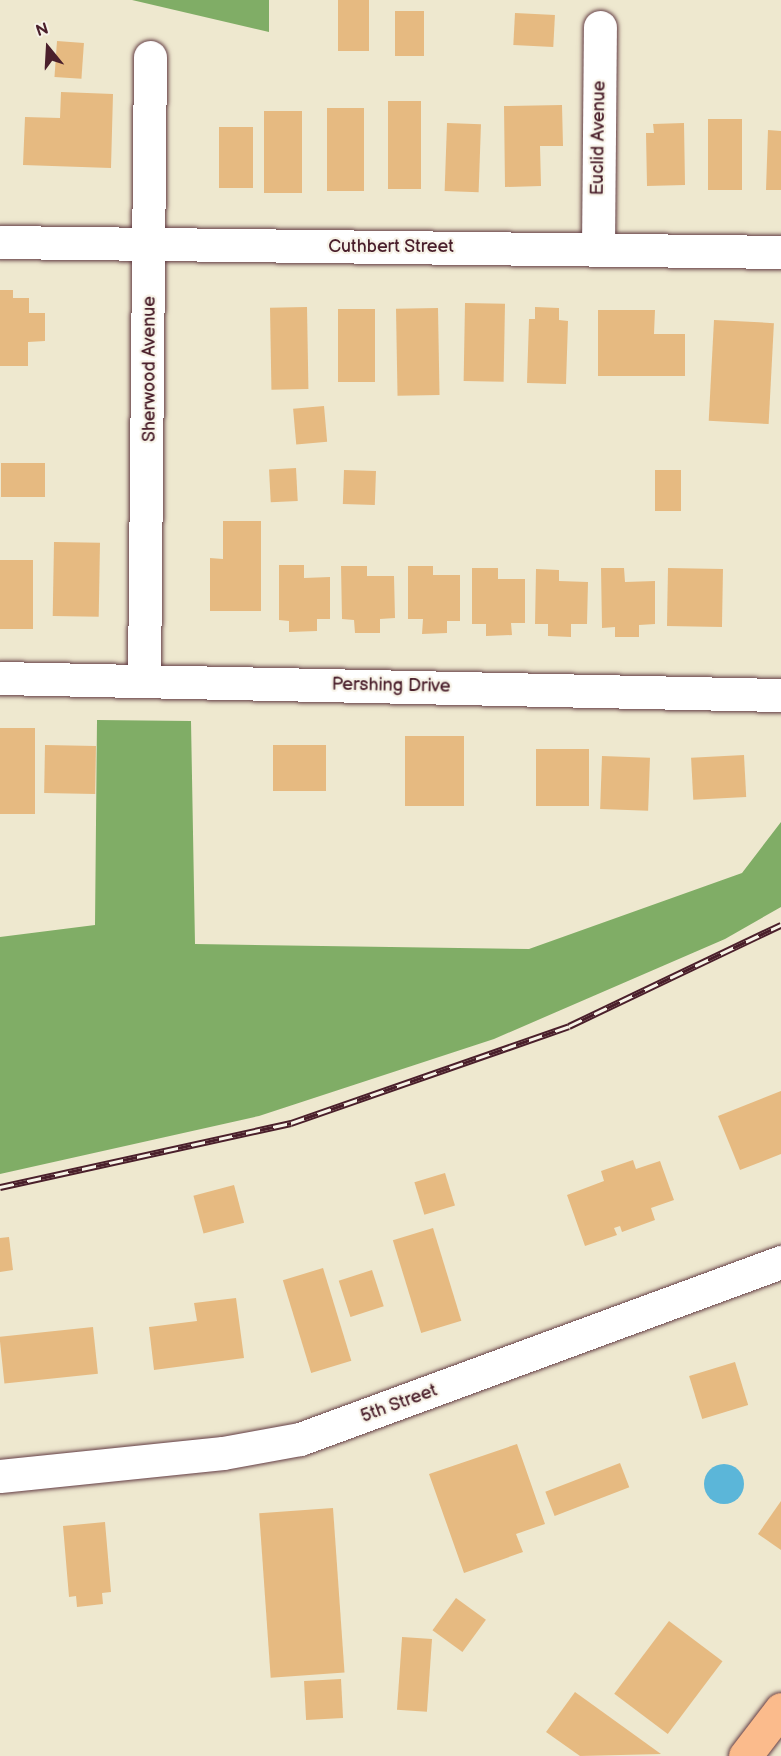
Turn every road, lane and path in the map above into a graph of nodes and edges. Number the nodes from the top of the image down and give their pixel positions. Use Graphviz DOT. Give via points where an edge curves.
graph roads {
  1 [pos="600,27"];
  2 [pos="150,57"];
  3 [pos="0,242"];
  4 [pos="150,245"];
  5 [pos="598,249"];
  6 [pos="781,252"];
  7 [pos="0,678"];
  8 [pos="144,680"];
  9 [pos="781,694"];
  10 [pos="781,1262"];
  11 [pos="0,1476"];
  12 [pos="781,1709"];
  13 [pos="745,1756"];
  1 -- 5 [label="street, Euclid Avenue"];
  2 -- 4 [label="street, Sherwood Avenue"];
  3 -- 4 [label="street, Cuthbert Street"];
  4 -- 5 [label="street, Cuthbert Street"];
  4 -- 8 [label="street, Sherwood Avenue"];
  5 -- 6 [label="street, Cuthbert Street"];
  7 -- 8 [label="street, Pershing Drive"];
  8 -- 9 [label="street, Pershing Drive"];
  10 -- 11 [label="street, 5th Street" via="300,1439 223,1453"];
  12 -- 13 [label="main road"];
}
